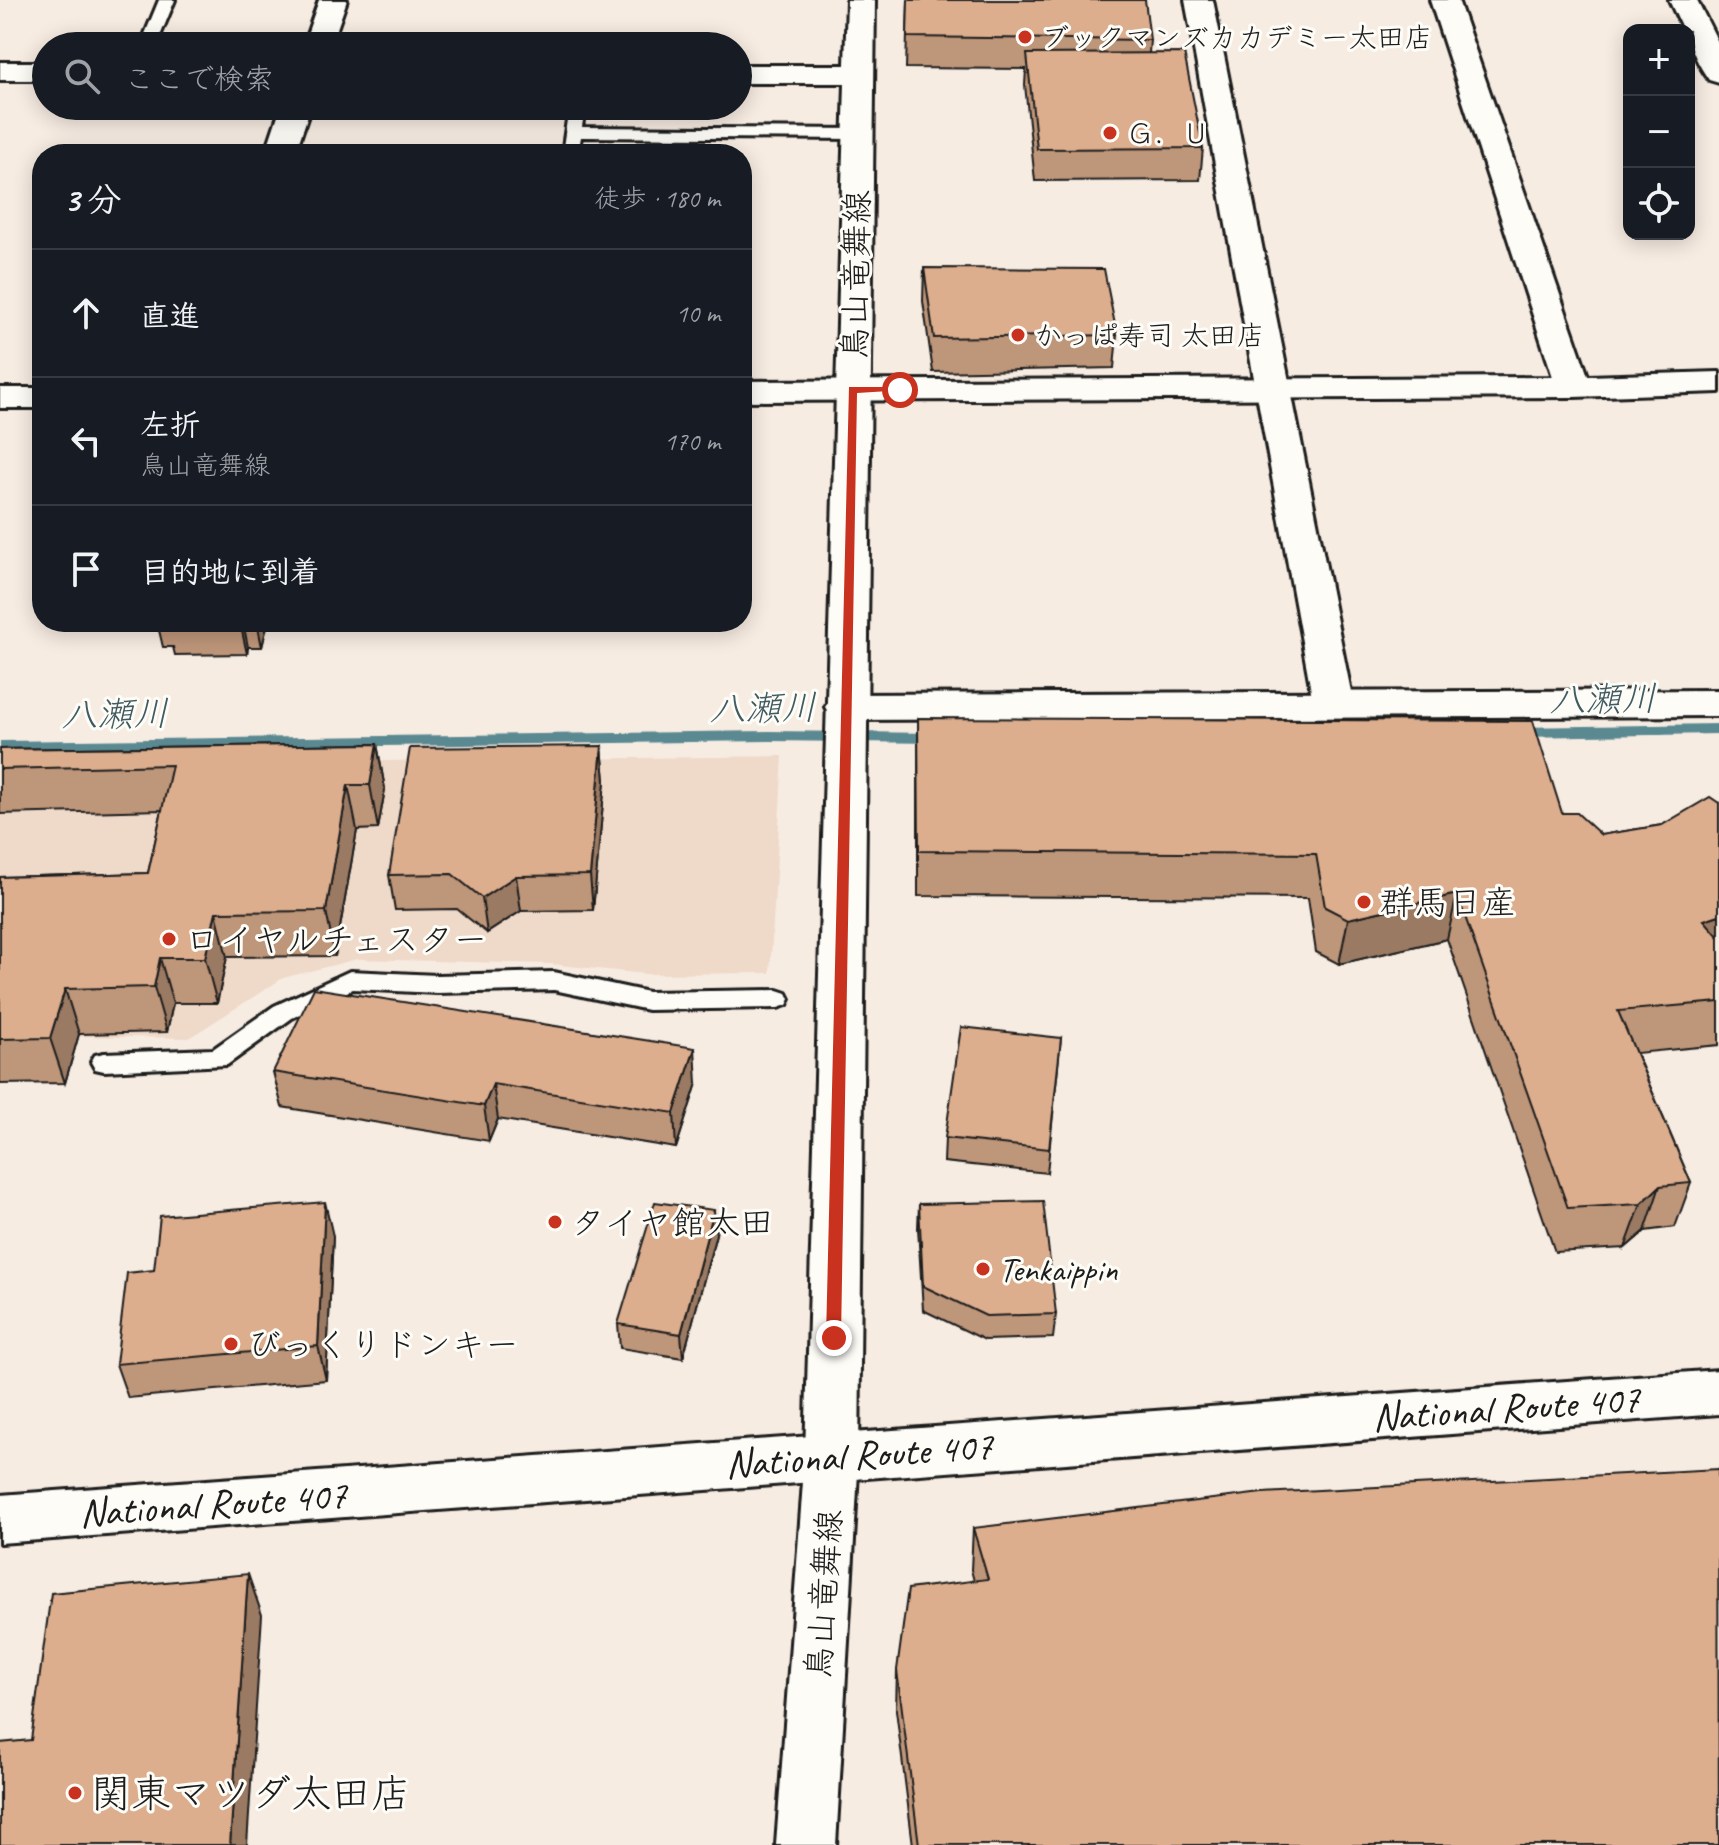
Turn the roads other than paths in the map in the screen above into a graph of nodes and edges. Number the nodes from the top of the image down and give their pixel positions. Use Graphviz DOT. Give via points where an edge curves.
graph roads {
  1 [pos="167,0"];
  2 [pos="333,0"];
  3 [pos="861,0"];
  4 [pos="1199,0"];
  5 [pos="1444,0"];
  6 [pos="1683,0"];
  7 [pos="154,32"];
  8 [pos="322,32"];
  9 [pos="0,71"];
  10 [pos="32,71"];
  11 [pos="752,74"];
  12 [pos="860,74"];
  13 [pos="1719,74"];
  14 [pos="291,120"];
  15 [pos="575,120"];
  16 [pos="573,132"];
  17 [pos="859,134"];
  18 [pos="283,144"];
  19 [pos="571,144"];
  20 [pos="1719,382"];
  21 [pos="1574,387"];
  22 [pos="1272,388"];
  23 [pos="852,390"];
  24 [pos="752,391"];
  25 [pos="0,398"];
  26 [pos="32,398"];
  27 [pos="1333,702"];
  28 [pos="1719,703"];
  29 [pos="844,726"];
  30 [pos="778,999"];
  31 [pos="104,1062"];
  32 [pos="1719,1392"];
  33 [pos="832,1455"];
  34 [pos="0,1519"];
  35 [pos="806,1845"];
  1 -- 7 [label="lane"];
  2 -- 8 [label="main road"];
  3 -- 12 [label="main road, 鳥山竜舞線"];
  4 -- 22 [label="main road"];
  5 -- 21 [label="main road"];
  6 -- 13 [label="main road"];
  9 -- 10 [label="main road"];
  11 -- 12 [label="main road"];
  12 -- 17 [label="main road, 鳥山竜舞線"];
  14 -- 18 [label="main road"];
  15 -- 16 [label="lane"];
  16 -- 17 [label="lane"];
  16 -- 19 [label="lane"];
  17 -- 23 [label="main road, 鳥山竜舞線"];
  20 -- 21 [label="main road"];
  21 -- 22 [label="main road"];
  22 -- 23 [label="main road"];
  22 -- 27 [label="main road"];
  23 -- 24 [label="main road"];
  23 -- 29 [label="main road, 鳥山竜舞線"];
  25 -- 26 [label="main road"];
  27 -- 28 [label="main road"];
  27 -- 29 [label="main road"];
  29 -- 33 [label="main road, 鳥山竜舞線"];
  30 -- 31 [label="lane" via="648,1001 554,981 350,980 283,1012 218,1058"];
  32 -- 33 [label="main road, National Route 407"];
  33 -- 34 [label="main road, National Route 407"];
  33 -- 35 [label="main road, 鳥山竜舞線"];
}
